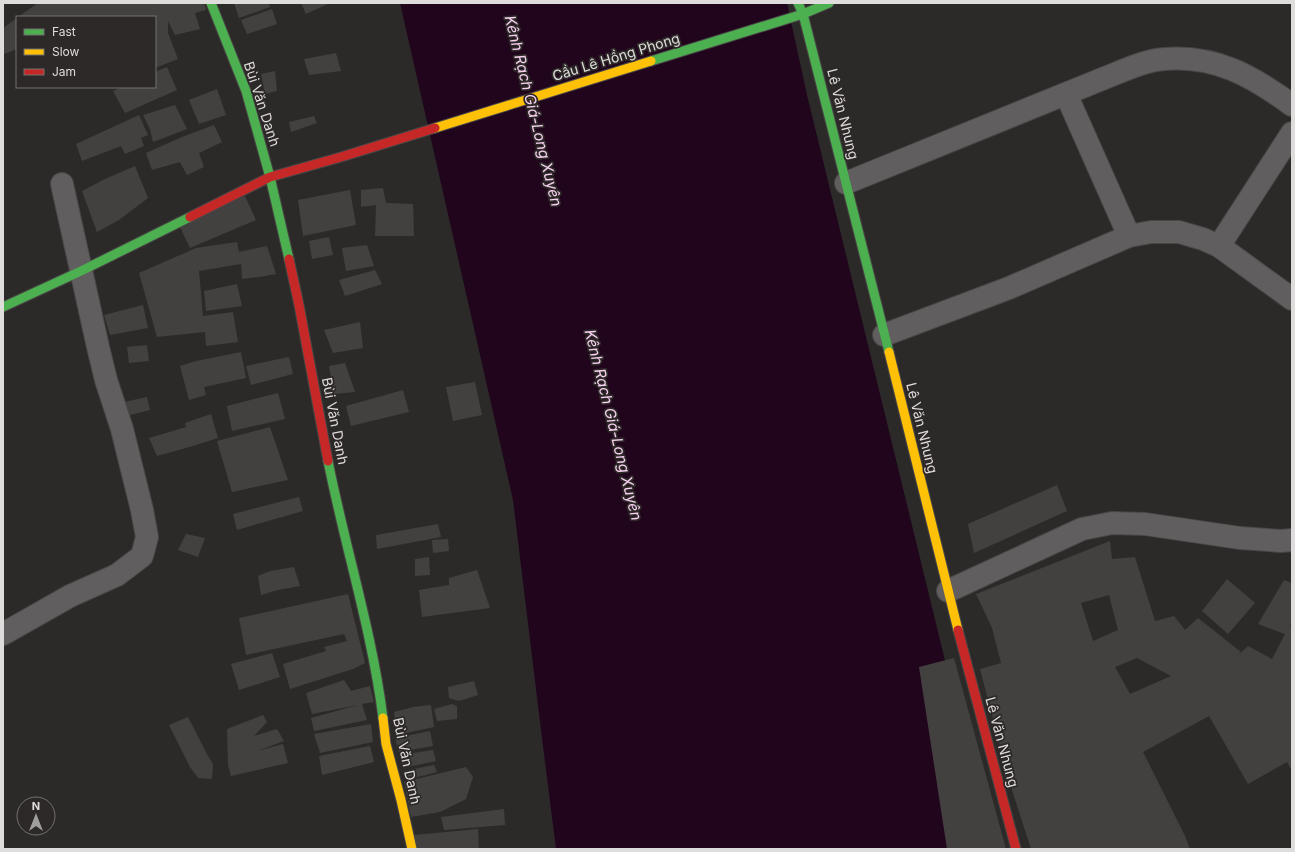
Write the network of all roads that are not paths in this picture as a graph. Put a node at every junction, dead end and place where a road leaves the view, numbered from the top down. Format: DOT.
graph roads {
  1 [pos="211,3"];
  2 [pos="798,3"];
  3 [pos="829,3"];
  4 [pos="803,14"];
  5 [pos="1066,94"];
  6 [pos="1292,105"];
  7 [pos="1292,133"];
  8 [pos="270,177"];
  9 [pos="846,183"];
  10 [pos="62,184"];
  11 [pos="1129,236"];
  12 [pos="1219,246"];
  13 [pos="81,271"];
  14 [pos="1292,299"];
  15 [pos="3,307"];
  16 [pos="884,335"];
  17 [pos="1292,540"];
  18 [pos="948,591"];
  19 [pos="3,634"];
  20 [pos="412,849"];
  21 [pos="1016,849"];
  1 -- 8 [label="street, Bùi Văn Danh"];
  2 -- 4 [label="street, Lê Văn Nhung"];
  3 -- 4 [label="street, Cầu Lê Hồng Phong"];
  4 -- 8 [label="street, Cầu Lê Hồng Phong"];
  4 -- 9 [label="street, Lê Văn Nhung"];
  5 -- 6 [label="street"];
  5 -- 9 [label="street"];
  5 -- 11 [label="street"];
  7 -- 12 [label="street"];
  8 -- 13 [label="street, Cầu Lê Hồng Phong"];
  8 -- 20 [label="street, Bùi Văn Danh"];
  9 -- 16 [label="street, Lê Văn Nhung"];
  10 -- 13 [label="street"];
  11 -- 12 [label="street"];
  11 -- 16 [label="street"];
  12 -- 14 [label="street"];
  13 -- 15 [label="street, Cầu Lê Hồng Phong"];
  13 -- 19 [label="street"];
  16 -- 18 [label="street, Lê Văn Nhung"];
  17 -- 18 [label="street"];
  18 -- 21 [label="street, Lê Văn Nhung"];
}
